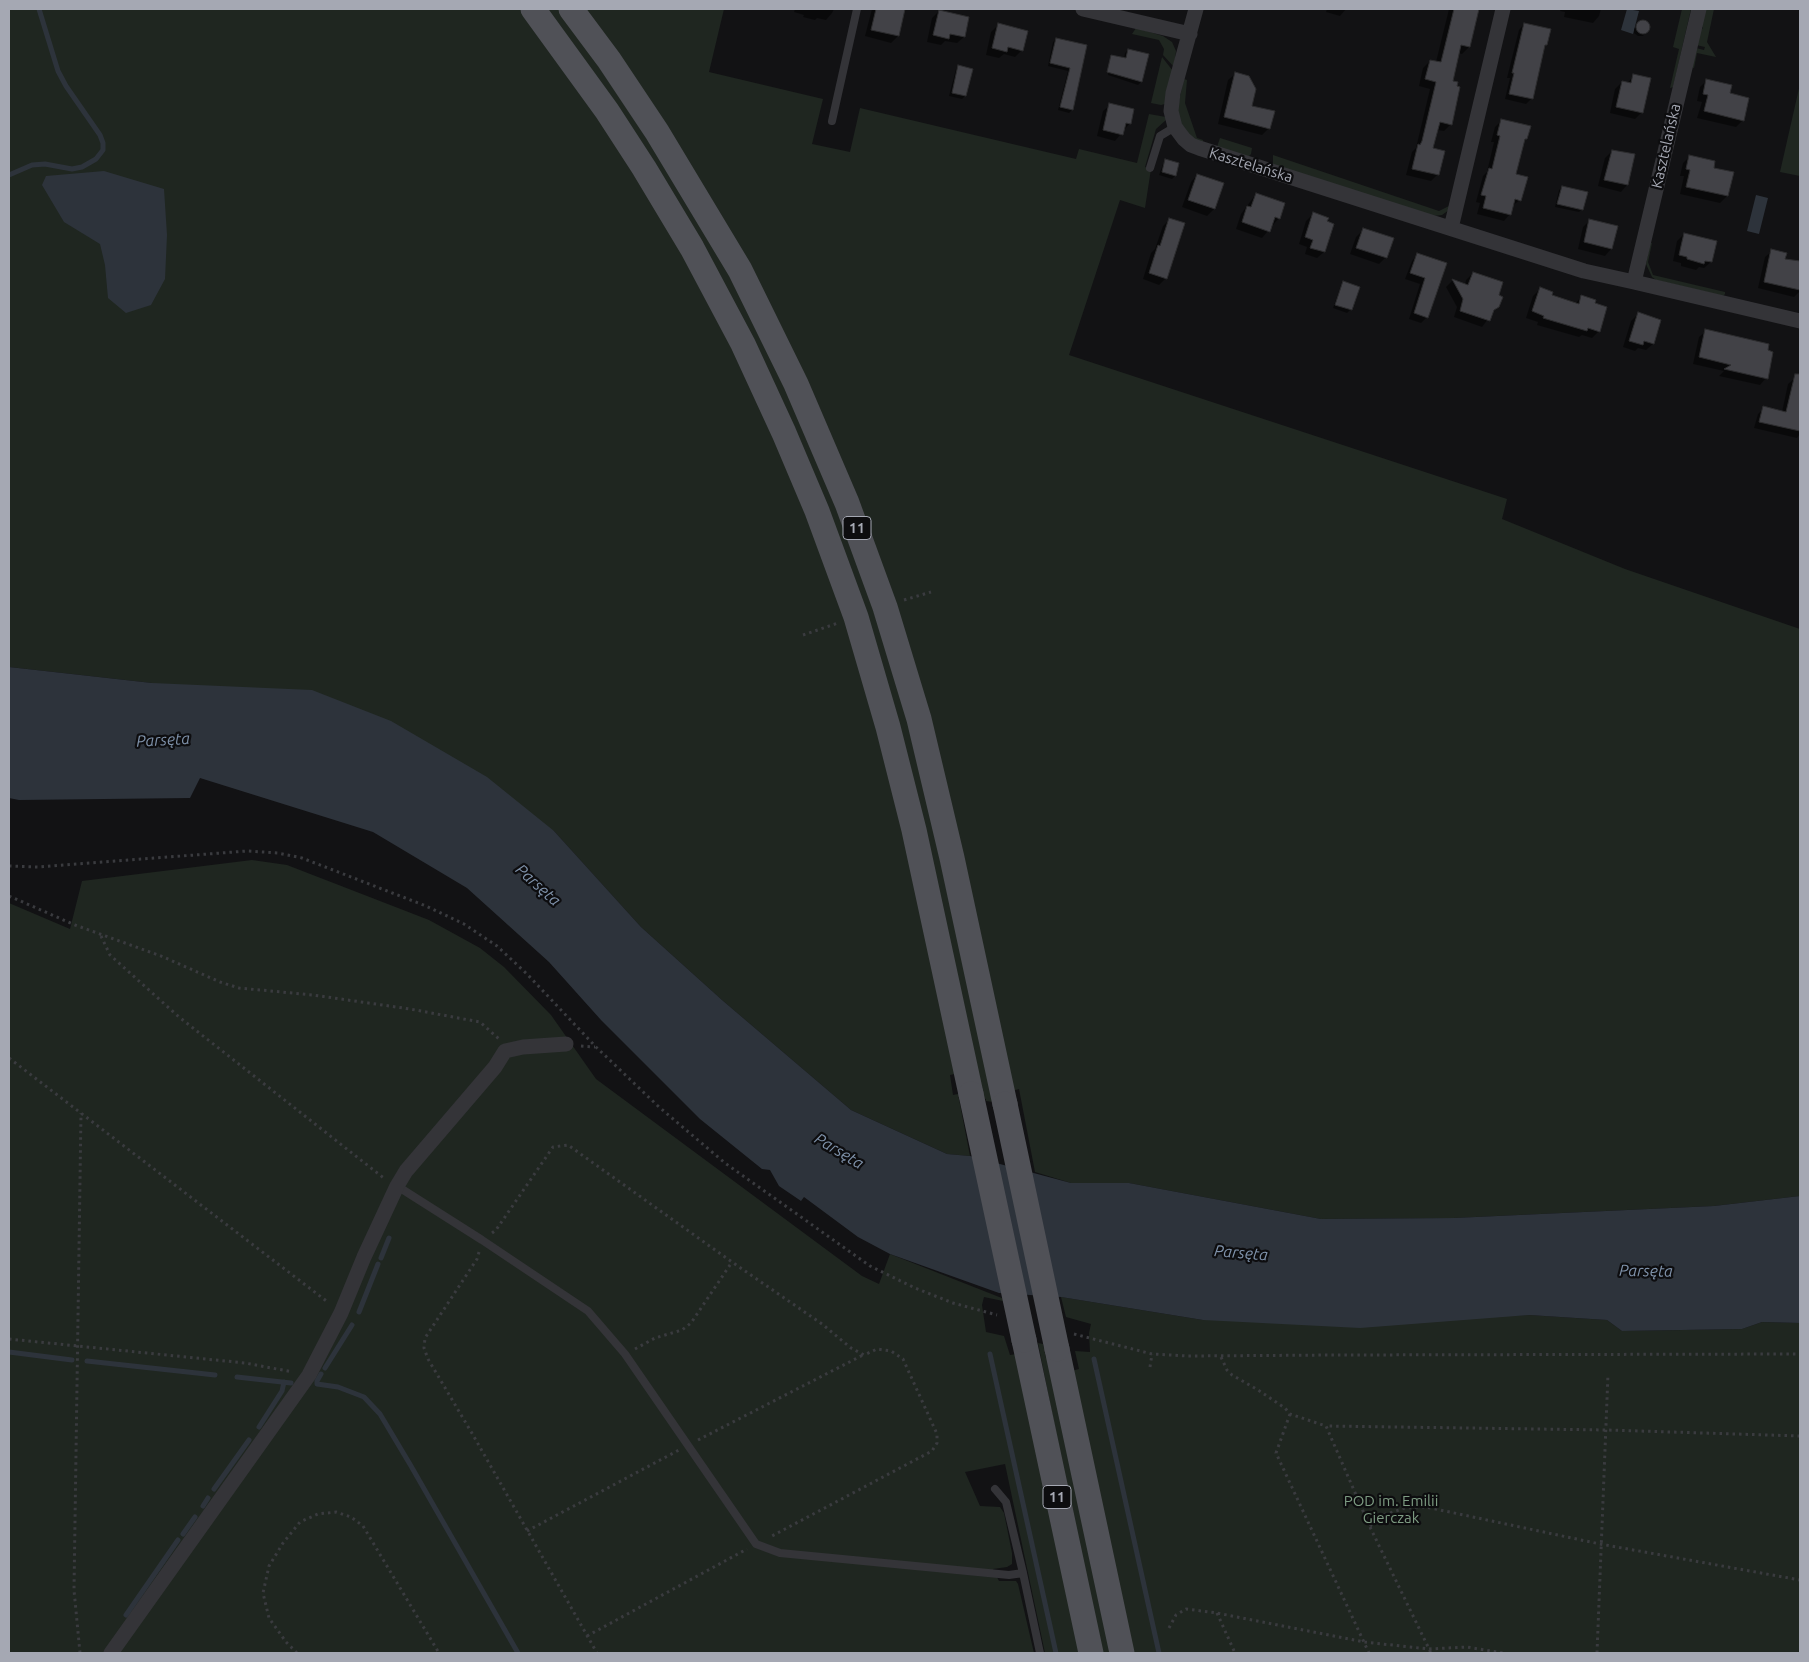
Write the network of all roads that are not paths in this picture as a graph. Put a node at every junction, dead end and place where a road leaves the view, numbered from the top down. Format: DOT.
graph roads {
  1 [pos="533,9"];
  2 [pos="571,9"];
  3 [pos="857,9"];
  4 [pos="1083,9"];
  5 [pos="1196,9"];
  6 [pos="1503,9"];
  7 [pos="1699,9"];
  8 [pos="1190,34"];
  9 [pos="832,121"];
  10 [pos="1175,127"];
  11 [pos="1150,168"];
  12 [pos="1451,228"];
  13 [pos="1634,282"];
  14 [pos="1800,321"];
  15 [pos="566,1044"];
  16 [pos="397,1186"];
  17 [pos="995,1489"];
  18 [pos="1022,1573"];
  19 [pos="111,1653"];
  20 [pos="1040,1653"];
  21 [pos="1090,1653"];
  22 [pos="1122,1653"];
  1 -- 21 [label="main road, 11, bridge"];
  2 -- 22 [label="main road, 11, bridge"];
  3 -- 9 [label="lane"];
  4 -- 8 [label="street"];
  5 -- 8 [label="street"];
  6 -- 12 [label="street"];
  7 -- 13 [label="street, Kasztelańska"];
  8 -- 10 [label="street"];
  10 -- 11 [label="lane"];
  10 -- 12 [label="street, Kasztelańska"];
  12 -- 13 [label="street, Kasztelańska"];
  13 -- 14 [label="street, Kasztelańska"];
  15 -- 16 [label="street"];
  16 -- 18 [label="lane"];
  16 -- 19 [label="street"];
  17 -- 18 [label="lane"];
  18 -- 20 [label="lane"];
}
